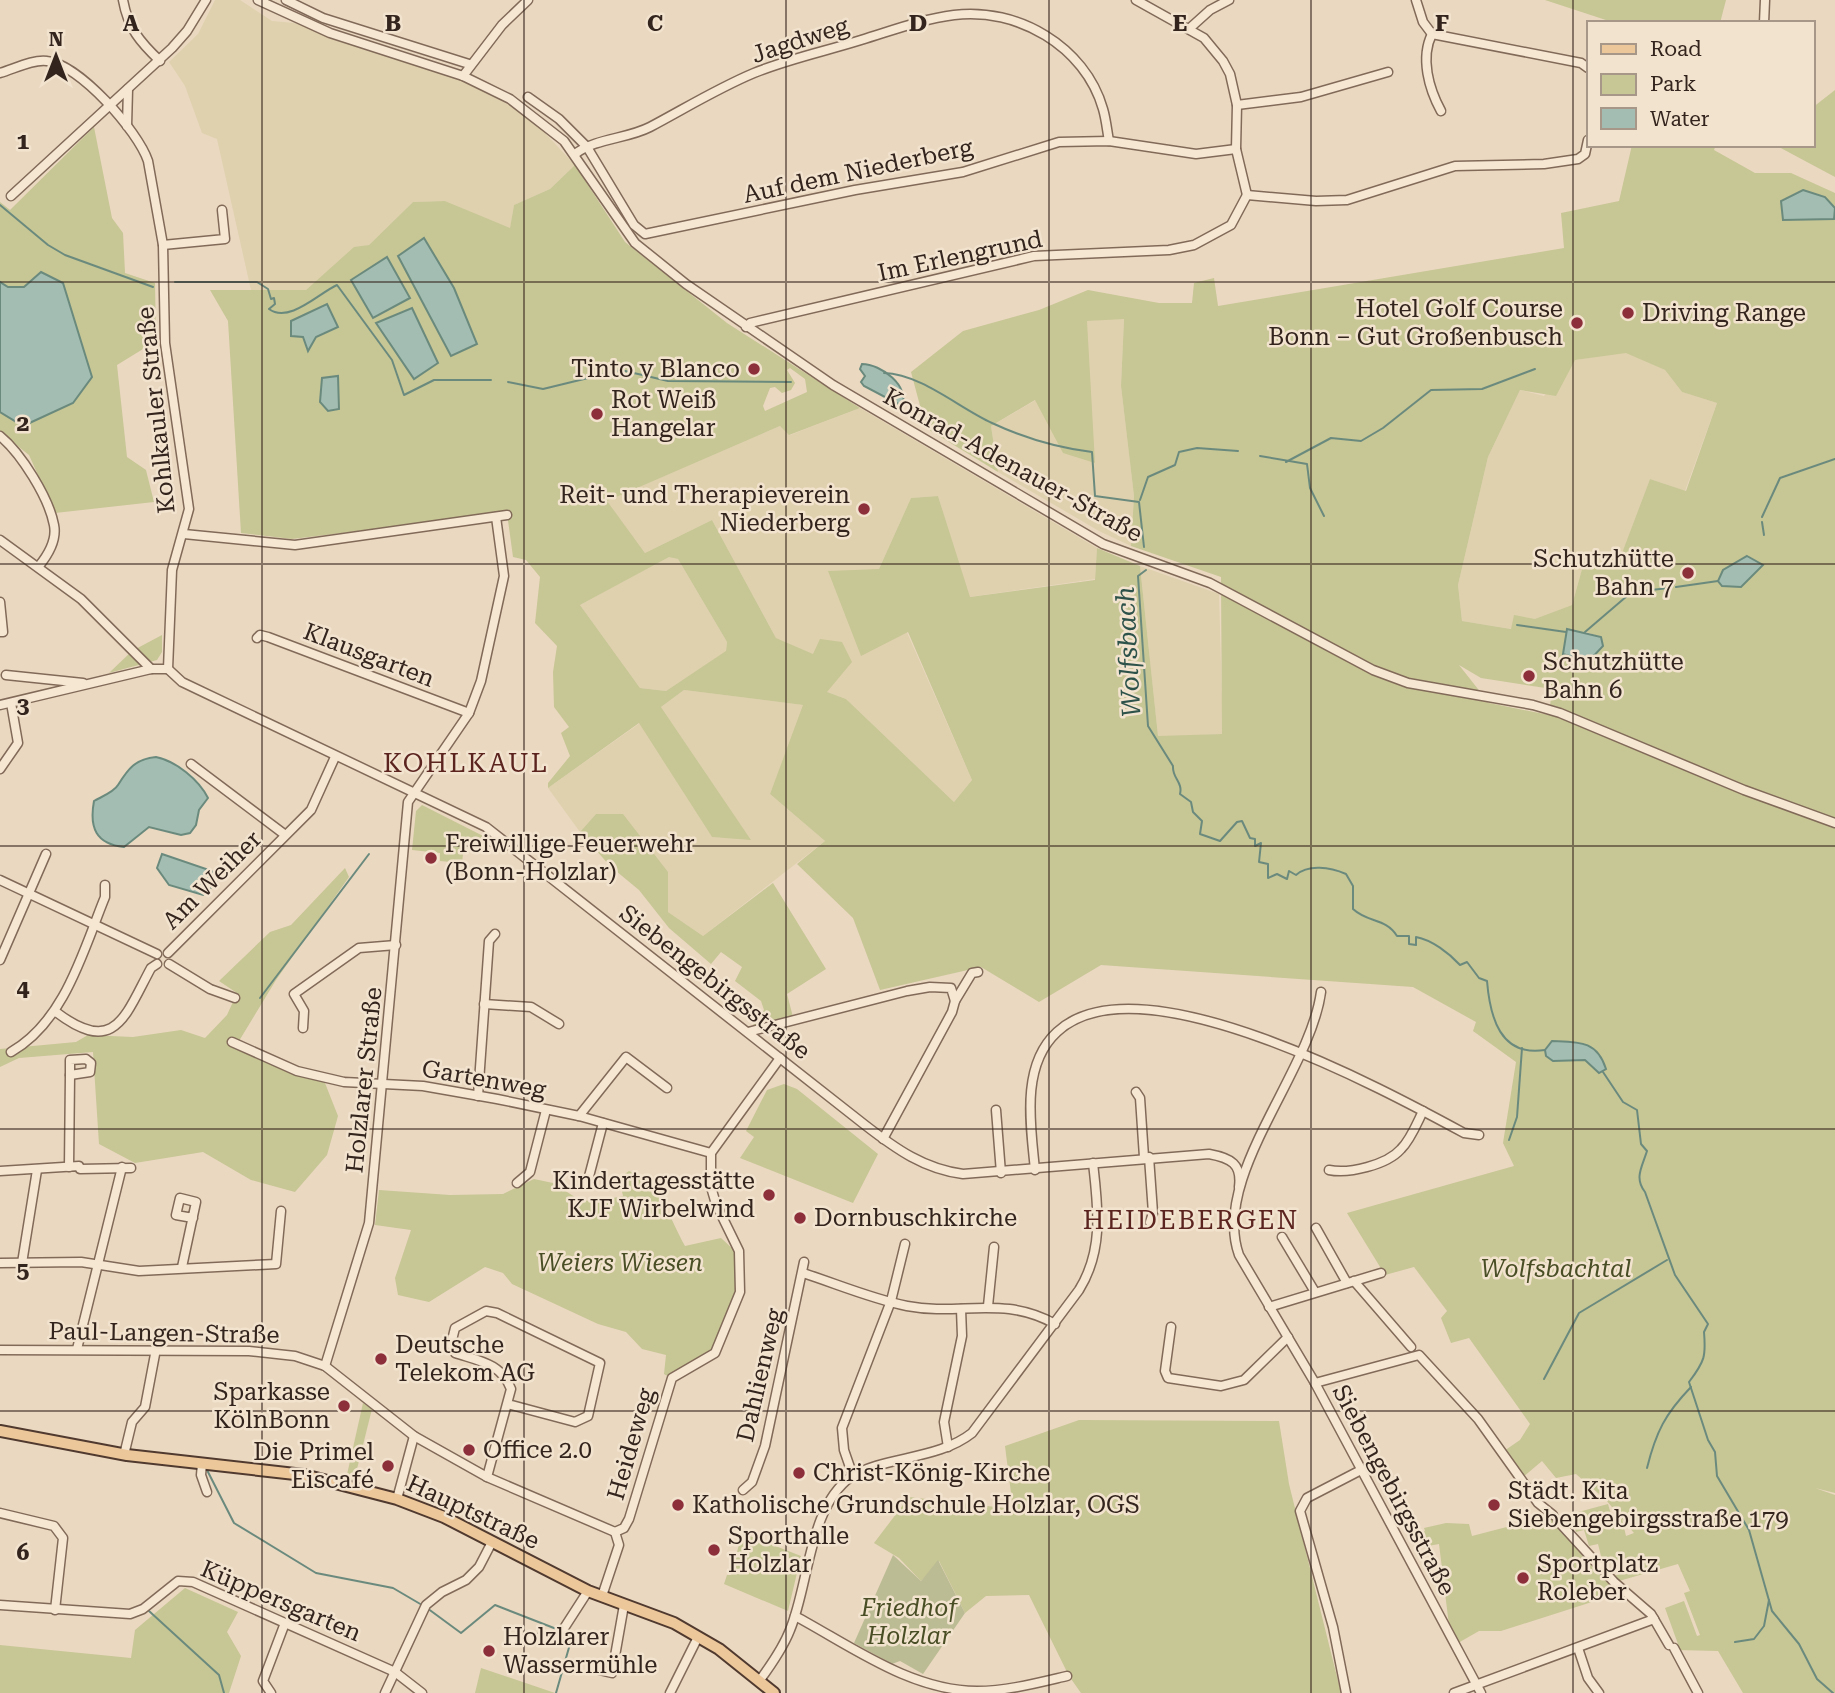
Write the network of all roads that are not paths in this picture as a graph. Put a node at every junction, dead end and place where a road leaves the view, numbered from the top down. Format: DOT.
graph roads {
  1 [pos="123,0"];
  2 [pos="205,0"];
  3 [pos="258,0"];
  4 [pos="286,0"];
  5 [pos="528,0"];
  6 [pos="1136,0"];
  7 [pos="1229,0"];
  8 [pos="1416,0"];
  9 [pos="1765,0"];
  10 [pos="1764,21"];
  11 [pos="1190,28"];
  12 [pos="1432,34"];
  13 [pos="160,61"];
  14 [pos="469,64"];
  15 [pos="1587,67"];
  16 [pos="1388,72"];
  17 [pos="0,73"];
  18 [pos="463,76"];
  19 [pos="128,89"];
  20 [pos="528,97"];
  21 [pos="1237,105"];
  22 [pos="109,107"];
  23 [pos="1441,111"];
  24 [pos="127,126"];
  25 [pos="1109,141"];
  26 [pos="1587,145"];
  27 [pos="587,146"];
  28 [pos="1236,149"];
  29 [pos="575,154"];
  30 [pos="1247,195"];
  31 [pos="11,196"];
  32 [pos="222,210"];
  33 [pos="163,245"];
  34 [pos="746,327"];
  35 [pos="0,436"];
  36 [pos="507,516"];
  37 [pos="496,517"];
  38 [pos="185,532"];
  39 [pos="0,540"];
  40 [pos="39,566"];
  41 [pos="0,602"];
  42 [pos="0,632"];
  43 [pos="257,638"];
  44 [pos="151,669"];
  45 [pos="168,669"];
  46 [pos="6,675"];
  47 [pos="91,684"];
  48 [pos="11,702"];
  49 [pos="0,705"];
  50 [pos="469,713"];
  51 [pos="335,757"];
  52 [pos="191,764"];
  53 [pos="0,769"];
  54 [pos="413,792"];
  55 [pos="1835,822"];
  56 [pos="284,834"];
  57 [pos="46,854"];
  58 [pos="0,880"];
  59 [pos="105,885"];
  60 [pos="30,893"];
  61 [pos="94,923"];
  62 [pos="495,934"];
  63 [pos="396,945"];
  64 [pos="167,953"];
  65 [pos="157,954"];
  66 [pos="0,960"];
  67 [pos="157,964"];
  68 [pos="169,964"];
  69 [pos="978,972"];
  70 [pos="1321,992"];
  71 [pos="235,998"];
  72 [pos="955,1001"];
  73 [pos="484,1004"];
  74 [pos="56,1012"];
  75 [pos="559,1024"];
  76 [pos="303,1028"];
  77 [pos="748,1032"];
  78 [pos="232,1042"];
  79 [pos="11,1052"];
  80 [pos="1301,1052"];
  81 [pos="780,1058"];
  82 [pos="70,1075"];
  83 [pos="382,1082"];
  84 [pos="667,1088"];
  85 [pos="1136,1092"];
  86 [pos="478,1096"];
  87 [pos="546,1110"];
  88 [pos="996,1110"];
  89 [pos="1423,1111"];
  90 [pos="579,1116"];
  91 [pos="603,1123"];
  92 [pos="1479,1135"];
  93 [pos="883,1139"];
  94 [pos="711,1153"];
  95 [pos="1146,1157"];
  96 [pos="1093,1163"];
  97 [pos="69,1167"];
  98 [pos="37,1170"];
  99 [pos="1035,1170"];
  100 [pos="1329,1170"];
  101 [pos="0,1171"];
  102 [pos="1001,1172"];
  103 [pos="517,1183"];
  104 [pos="587,1184"];
  105 [pos="1239,1187"];
  106 [pos="281,1212"];
  107 [pos="193,1218"];
  108 [pos="1150,1222"];
  109 [pos="1316,1228"];
  110 [pos="1282,1237"];
  111 [pos="905,1244"];
  112 [pos="994,1247"];
  113 [pos="804,1262"];
  114 [pos="0,1263"];
  115 [pos="22,1263"];
  116 [pos="97,1265"];
  117 [pos="182,1268"];
  118 [pos="803,1273"];
  119 [pos="1381,1273"];
  120 [pos="1350,1282"];
  121 [pos="1315,1292"];
  122 [pos="891,1301"];
  123 [pos="988,1307"];
  124 [pos="1269,1307"];
  125 [pos="961,1309"];
  126 [pos="1055,1324"];
  127 [pos="1171,1327"];
  128 [pos="1288,1337"];
  129 [pos="1411,1347"];
  130 [pos="77,1349"];
  131 [pos="156,1349"];
  132 [pos="0,1350"];
  133 [pos="325,1366"];
  134 [pos="1315,1383"];
  135 [pos="508,1404"];
  136 [pos="0,1431"];
  137 [pos="414,1436"];
  138 [pos="948,1447"];
  139 [pos="124,1454"];
  140 [pos="202,1464"];
  141 [pos="1361,1470"];
  142 [pos="853,1476"];
  143 [pos="486,1477"];
  144 [pos="743,1490"];
  145 [pos="208,1492"];
  146 [pos="397,1499"];
  147 [pos="0,1513"];
  148 [pos="615,1532"];
  149 [pos="492,1542"];
  150 [pos="588,1591"];
  151 [pos="602,1596"];
  152 [pos="0,1605"];
  153 [pos="624,1605"];
  154 [pos="55,1610"];
  155 [pos="795,1616"];
  156 [pos="1654,1619"];
  157 [pos="285,1623"];
  158 [pos="698,1637"];
  159 [pos="514,1641"];
  160 [pos="1578,1648"];
  161 [pos="599,1670"];
  162 [pos="395,1671"];
  163 [pos="1067,1676"];
  164 [pos="760,1680"];
  165 [pos="1479,1689"];
  166 [pos="271,1693"];
  167 [pos="385,1693"];
  168 [pos="422,1693"];
  169 [pos="670,1693"];
  170 [pos="774,1693"];
  171 [pos="1346,1693"];
  172 [pos="1454,1693"];
  173 [pos="1599,1693"];
  174 [pos="1698,1693"];
  1 -- 13 [label="street"];
  2 -- 13 [label="street"];
  3 -- 18 [label="street, Konrad-Adenauer-Straße"];
  4 -- 14 [label="street"];
  5 -- 14 [label="street"];
  6 -- 11 [label="street"];
  7 -- 11 [label="street"];
  8 -- 12 [label="street"];
  9 -- 10 [label="street"];
  11 -- 21 [label="street"];
  12 -- 15 [label="street"];
  12 -- 23 [label="street"];
  13 -- 19 [label="street"];
  14 -- 18 [label="street"];
  16 -- 21 [label="street"];
  17 -- 22 [label="street, Kohlkauler Straße"];
  18 -- 29 [label="street, Konrad-Adenauer-Straße"];
  19 -- 22 [label="street"];
  19 -- 24 [label="street"];
  20 -- 27 [label="street"];
  21 -- 28 [label="street"];
  22 -- 24 [label="street, Kohlkauler Straße"];
  22 -- 31 [label="street"];
  24 -- 33 [label="street, Kohlkauler Straße"];
  25 -- 27 [label="street, Auf dem Niederberg"];
  25 -- 27 [label="street, Jagdweg"];
  25 -- 28 [label="street, Auf dem Niederberg"];
  26 -- 30 [label="street"];
  27 -- 29 [label="street, Jagdweg"];
  28 -- 30 [label="street"];
  29 -- 34 [label="street, Konrad-Adenauer-Straße"];
  30 -- 34 [label="street, Im Erlengrund"];
  32 -- 33 [label="street"];
  33 -- 38 [label="street, Kohlkauler Straße"];
  34 -- 55 [label="street, Konrad-Adenauer-Straße"];
  35 -- 40 [label="street"];
  36 -- 37 [label="street"];
  37 -- 38 [label="street"];
  37 -- 50 [label="street"];
  38 -- 45 [label="street, Kohlkauler Straße"];
  39 -- 40 [label="street"];
  40 -- 44 [label="street"];
  41 -- 42 [label="street"];
  43 -- 50 [label="street, Klausgarten"];
  44 -- 45 [label="street"];
  44 -- 47 [label="street"];
  45 -- 51 [label="street, Siebengebirgsstraße"];
  46 -- 47 [label="street"];
  47 -- 48 [label="street"];
  48 -- 49 [label="street"];
  48 -- 53 [label="street"];
  50 -- 54 [label="street"];
  51 -- 54 [label="street, Siebengebirgsstraße"];
  51 -- 56 [label="street, Am Weiher"];
  52 -- 56 [label="street, Am Weiher"];
  54 -- 63 [label="street, Holzlarer Straße"];
  54 -- 77 [label="street, Siebengebirgsstraße"];
  56 -- 64 [label="street, Am Weiher"];
  57 -- 60 [label="street"];
  58 -- 60 [label="street"];
  59 -- 61 [label="street"];
  60 -- 61 [label="street"];
  60 -- 66 [label="street"];
  61 -- 65 [label="street"];
  61 -- 74 [label="street"];
  62 -- 73 [label="street"];
  63 -- 76 [label="street"];
  63 -- 83 [label="street, Holzlarer Straße"];
  64 -- 65 [label="street"];
  64 -- 68 [label="street"];
  65 -- 67 [label="street"];
  67 -- 68 [label="street"];
  67 -- 74 [label="street"];
  68 -- 71 [label="street, Am Weiher"];
  69 -- 72 [label="street"];
  70 -- 80 [label="street, Siebengebirgsstraße"];
  72 -- 77 [label="street"];
  72 -- 93 [label="street"];
  73 -- 75 [label="street"];
  73 -- 86 [label="street"];
  74 -- 79 [label="street"];
  77 -- 81 [label="street, Siebengebirgsstraße"];
  78 -- 83 [label="street, Gartenweg"];
  80 -- 89 [label="street"];
  80 -- 99 [label="street"];
  80 -- 105 [label="street, Siebengebirgsstraße"];
  81 -- 93 [label="street, Siebengebirgsstraße"];
  81 -- 94 [label="street"];
  82 -- 97 [label="street"];
  83 -- 86 [label="street, Gartenweg"];
  83 -- 133 [label="street, Holzlarer Straße"];
  84 -- 90 [label="street"];
  85 -- 95 [label="street"];
  86 -- 87 [label="street, Gartenweg"];
  87 -- 90 [label="street, Gartenweg"];
  87 -- 103 [label="street"];
  88 -- 102 [label="street"];
  89 -- 92 [label="street"];
  89 -- 100 [label="street"];
  90 -- 91 [label="street, Gartenweg"];
  91 -- 94 [label="street, Gartenweg"];
  91 -- 104 [label="street"];
  93 -- 102 [label="street, Siebengebirgsstraße"];
  94 -- 148 [label="street, Heideweg"];
  95 -- 96 [label="street, Siebengebirgsstraße"];
  95 -- 105 [label="street, Siebengebirgsstraße"];
  95 -- 108 [label="street"];
  96 -- 99 [label="street, Siebengebirgsstraße"];
  96 -- 126 [label="street"];
  97 -- 98 [label="street"];
  97 -- 116 [label="street"];
  98 -- 101 [label="street"];
  98 -- 115 [label="street"];
  99 -- 102 [label="street, Siebengebirgsstraße"];
  105 -- 124 [label="street, Siebengebirgsstraße"];
  106 -- 117 [label="street"];
  107 -- 117 [label="street"];
  109 -- 120 [label="street"];
  110 -- 121 [label="street"];
  111 -- 122 [label="street"];
  112 -- 123 [label="street"];
  113 -- 118 [label="street, Dahlienweg"];
  114 -- 115 [label="street"];
  115 -- 116 [label="street"];
  116 -- 117 [label="street"];
  116 -- 130 [label="street"];
  118 -- 122 [label="street"];
  118 -- 144 [label="street, Dahlienweg"];
  119 -- 120 [label="street"];
  120 -- 121 [label="street"];
  120 -- 129 [label="street"];
  121 -- 124 [label="street"];
  122 -- 125 [label="street"];
  122 -- 142 [label="street"];
  123 -- 125 [label="street"];
  123 -- 126 [label="street"];
  124 -- 128 [label="street, Siebengebirgsstraße"];
  125 -- 138 [label="street"];
  126 -- 138 [label="street"];
  127 -- 128 [label="street"];
  128 -- 134 [label="street, Siebengebirgsstraße"];
  130 -- 131 [label="street, Paul-Langen-Straße"];
  130 -- 132 [label="street, Paul-Langen-Straße"];
  131 -- 133 [label="street, Paul-Langen-Straße"];
  131 -- 139 [label="street"];
  133 -- 137 [label="street, Paul-Langen-Straße"];
  134 -- 141 [label="street, Siebengebirgsstraße"];
  134 -- 156 [label="street"];
  135 -- 135 [label="street"];
  135 -- 143 [label="street"];
  136 -- 139 [label="main road, Hauptstraße"];
  137 -- 143 [label="street, Paul-Langen-Straße"];
  137 -- 146 [label="street"];
  138 -- 142 [label="street"];
  139 -- 140 [label="main road, Hauptstraße"];
  140 -- 145 [label="street"];
  140 -- 146 [label="main road, Hauptstraße"];
  141 -- 165 [label="street, Siebengebirgsstraße"];
  141 -- 171 [label="street"];
  142 -- 155 [label="street"];
  143 -- 148 [label="street, Paul-Langen-Straße"];
  146 -- 149 [label="main road, Hauptstraße"];
  147 -- 154 [label="street"];
  148 -- 151 [label="street, Heideweg"];
  149 -- 150 [label="main road, Hauptstraße"];
  149 -- 162 [label="street"];
  150 -- 151 [label="main road, Hauptstraße"];
  150 -- 159 [label="street"];
  151 -- 153 [label="main road, Hauptstraße"];
  152 -- 154 [label="street, Küppersgarten"];
  153 -- 158 [label="main road, Hauptstraße"];
  153 -- 161 [label="street"];
  154 -- 157 [label="street, Küppersgarten"];
  155 -- 163 [label="street"];
  155 -- 164 [label="street"];
  156 -- 160 [label="street"];
  156 -- 174 [label="street"];
  157 -- 162 [label="street, Küppersgarten"];
  157 -- 166 [label="street"];
  158 -- 164 [label="main road, Hauptstraße"];
  158 -- 169 [label="street"];
  160 -- 165 [label="street"];
  160 -- 173 [label="street"];
  162 -- 167 [label="street"];
  162 -- 168 [label="street, Küppersgarten"];
  164 -- 170 [label="main road, Hauptstraße"];
  165 -- 172 [label="street"];
}
